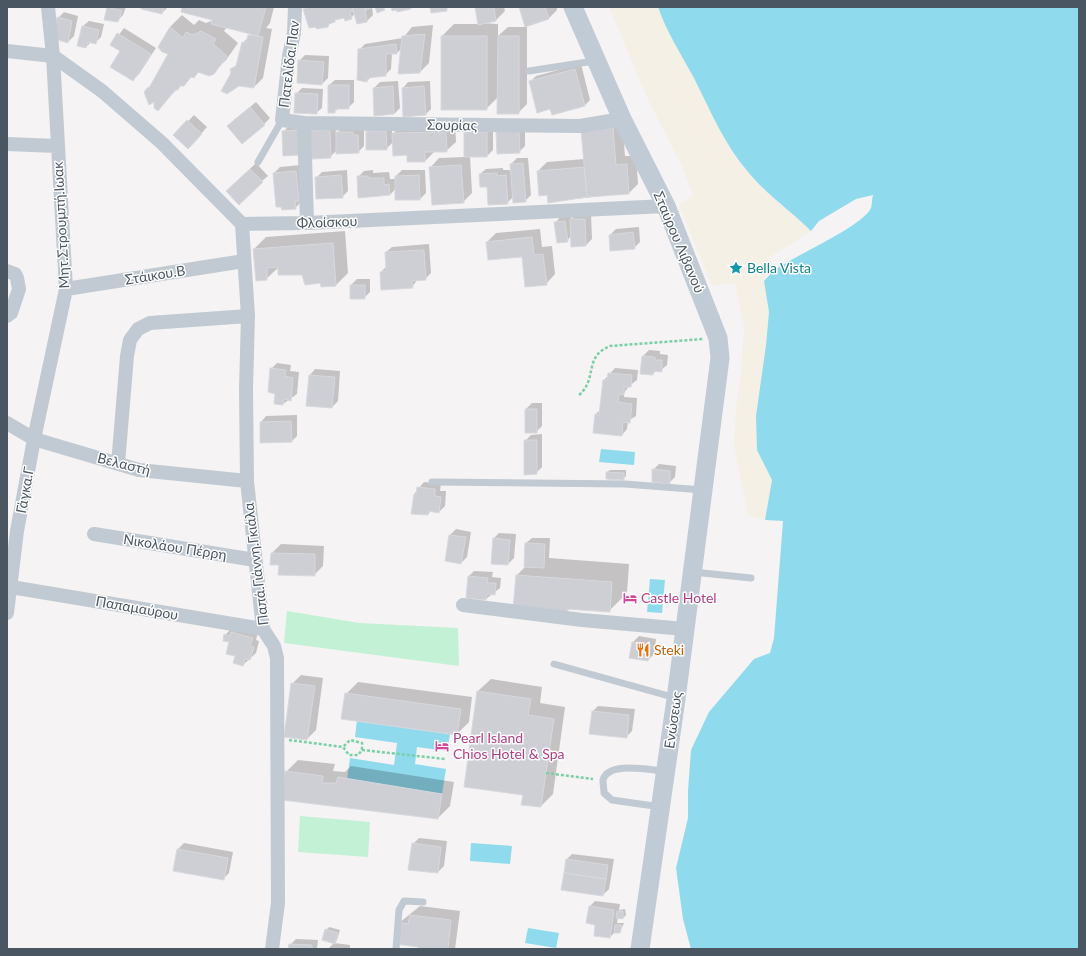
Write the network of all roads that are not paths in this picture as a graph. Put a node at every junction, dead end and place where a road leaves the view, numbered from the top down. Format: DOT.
graph roads {
  1 [pos="48,7"];
  2 [pos="295,7"];
  3 [pos="573,7"];
  4 [pos="7,50"];
  5 [pos="53,56"];
  6 [pos="596,60"];
  7 [pos="530,71"];
  8 [pos="622,119"];
  9 [pos="282,120"];
  10 [pos="304,124"];
  11 [pos="7,144"];
  12 [pos="57,146"];
  13 [pos="258,162"];
  14 [pos="666,206"];
  15 [pos="307,223"];
  16 [pos="242,224"];
  17 [pos="244,261"];
  18 [pos="7,271"];
  19 [pos="66,289"];
  20 [pos="7,316"];
  21 [pos="248,316"];
  22 [pos="7,423"];
  23 [pos="34,438"];
  24 [pos="118,464"];
  25 [pos="247,481"];
  26 [pos="432,482"];
  27 [pos="703,490"];
  28 [pos="12,529"];
  29 [pos="94,534"];
  30 [pos="255,560"];
  31 [pos="693,572"];
  32 [pos="751,578"];
  33 [pos="11,587"];
  34 [pos="463,605"];
  35 [pos="7,613"];
  36 [pos="263,629"];
  37 [pos="685,629"];
  38 [pos="554,664"];
  39 [pos="676,698"];
  40 [pos="666,772"];
  41 [pos="661,807"];
  42 [pos="423,902"];
  43 [pos="272,949"];
  44 [pos="396,949"];
  45 [pos="640,949"];
  1 -- 5 [label="street, Μητ.Στρουμπή.Ιωακ"];
  2 -- 9 [label="street, Πατελίδα.Παν"];
  3 -- 6 [label="main road, Σταύρου Λιβανού"];
  4 -- 5 [label="street"];
  5 -- 12 [label="street, Μητ.Στρουμπή.Ιωακ"];
  5 -- 16 [label="street"];
  6 -- 7 [label="lane"];
  6 -- 8 [label="main road, Σταύρου Λιβανού"];
  8 -- 10 [label="street, Σουρίας"];
  8 -- 14 [label="main road, Σταύρου Λιβανού"];
  9 -- 10 [label="street, Σουρίας"];
  9 -- 13 [label="lane"];
  10 -- 15 [label="street"];
  11 -- 12 [label="street"];
  12 -- 19 [label="street, Μητ.Στρουμπή.Ιωακ"];
  14 -- 15 [label="street, Φλοίσκου"];
  14 -- 27 [label="main road, Σταύρου Λιβανού"];
  15 -- 16 [label="street, Φλοίσκου"];
  16 -- 17 [label="street, Παπά.Γιάννη.Γκιάλα"];
  17 -- 19 [label="street, Στάικου.Β"];
  17 -- 21 [label="street, Παπά.Γιάννη.Γκιάλα"];
  18 -- 20 [label="street"];
  19 -- 23 [label="street, Μητ.Στρουμπή.Ιωακ"];
  21 -- 24 [label="street"];
  21 -- 25 [label="street, Παπά.Γιάννη.Γκιάλα"];
  22 -- 23 [label="street, Βελαστή"];
  23 -- 24 [label="street, Βελαστή"];
  23 -- 28 [label="street, Γάγκα.Γ"];
  24 -- 25 [label="street, Βελαστή"];
  25 -- 30 [label="street, Παπά.Γιάννη.Γκιάλα"];
  26 -- 27 [label="lane"];
  27 -- 31 [label="main road, Ενώσεως"];
  28 -- 33 [label="street, Γάγκα.Γ"];
  29 -- 30 [label="street, Νικολάου Πέρρη"];
  30 -- 36 [label="street, Παπά.Γιάννη.Γκιάλα"];
  31 -- 32 [label="lane"];
  31 -- 37 [label="main road, Ενώσεως"];
  33 -- 35 [label="street, Γάγκα.Γ"];
  33 -- 36 [label="street, Παπαμαύρου"];
  34 -- 37 [label="street"];
  36 -- 43 [label="street, Παπά.Γιάννη.Γκιάλα"];
  37 -- 39 [label="main road, Ενώσεως"];
  38 -- 39 [label="lane"];
  39 -- 40 [label="main road, Ενώσεως"];
  40 -- 41 [label="main road, Ενώσεως"];
  40 -- 41 [label="lane"];
  41 -- 45 [label="main road, Ενώσεως"];
  42 -- 44 [label="lane"];
}
